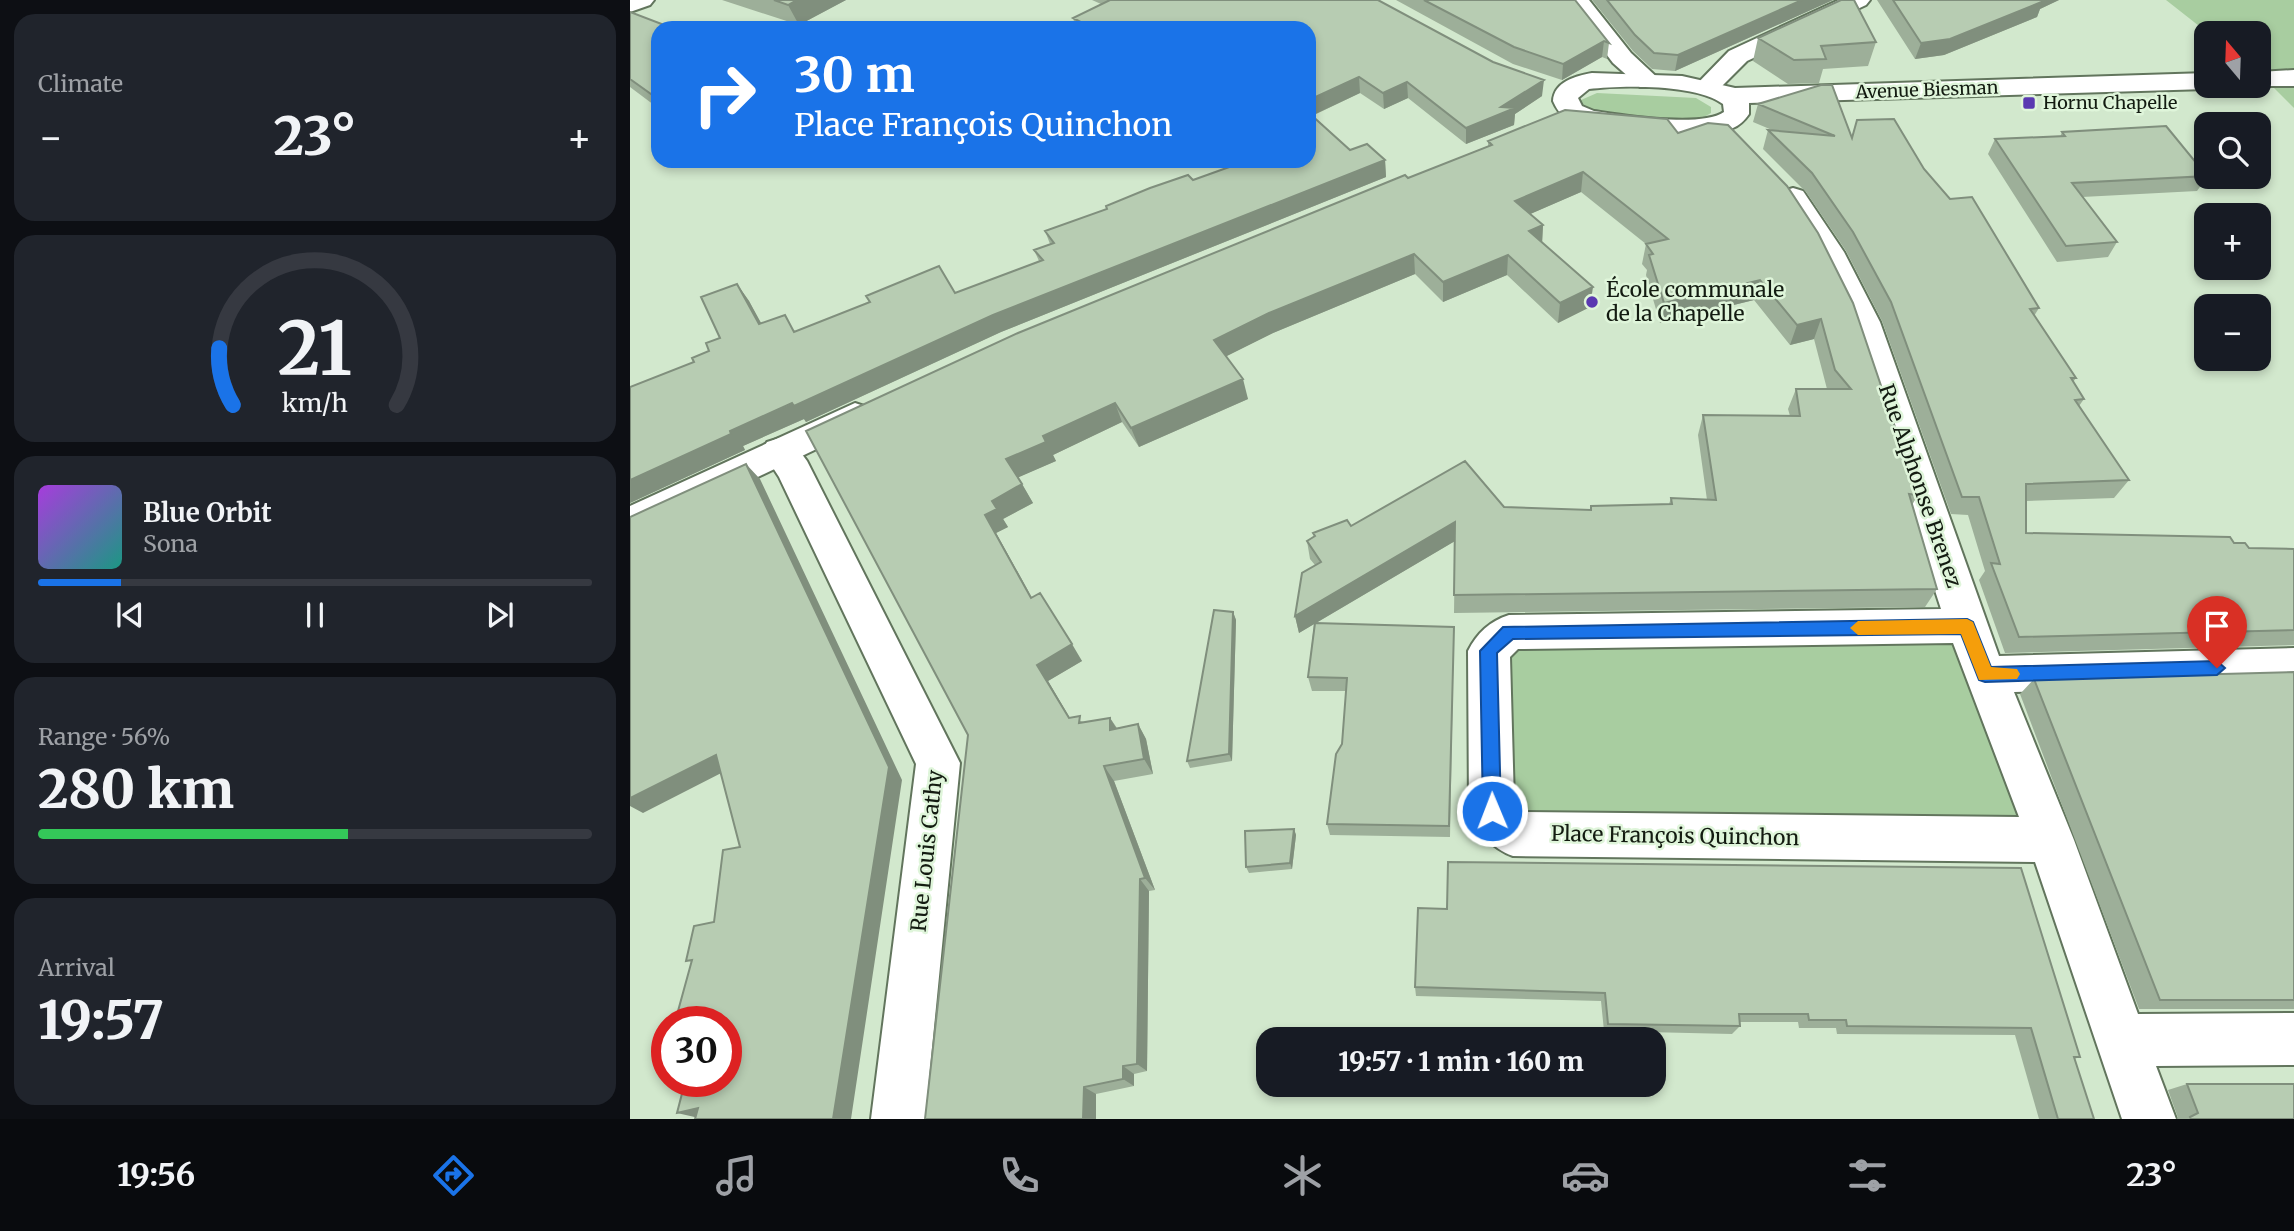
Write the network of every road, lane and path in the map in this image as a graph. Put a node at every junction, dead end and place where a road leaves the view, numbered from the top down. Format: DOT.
graph roads {
  1 [pos="642,0"];
  2 [pos="1577,0"];
  3 [pos="1858,0"];
  4 [pos="630,5"];
  5 [pos="1622,58"];
  6 [pos="2294,78"];
  7 [pos="2272,79"];
  8 [pos="1603,80"];
  9 [pos="1649,82"];
  10 [pos="2194,83"];
  11 [pos="1562,98"];
  12 [pos="1720,102"];
  13 [pos="1547,125"];
  14 [pos="879,405"];
  15 [pos="780,451"];
  16 [pos="630,523"];
  17 [pos="1967,626"];
  18 [pos="2294,666"];
  19 [pos="1985,675"];
  20 [pos="2051,840"];
  21 [pos="2294,1039"];
  22 [pos="2122,1040"];
  23 [pos="898,1119"];
  24 [pos="2149,1119"];
  1 -- 4 [label="street"];
  2 -- 5 [label="street"];
  3 -- 12 [label="street"];
  5 -- 8 [label="street"];
  5 -- 9 [label="street"];
  6 -- 7 [label="street"];
  8 -- 9 [label="street"];
  8 -- 11 [label="street"];
  9 -- 12 [label="street"];
  10 -- 12 [label="street, Avenue Biesman"];
  11 -- 12 [label="street"];
  11 -- 13 [label="street"];
  12 -- 17 [label="street, Rue Alphonse Brenez"];
  14 -- 15 [label="street"];
  15 -- 16 [label="street"];
  15 -- 23 [label="street, Rue Louis Cathy"];
  17 -- 19 [label="street, Rue Alphonse Brenez"];
  17 -- 20 [label="street, Place François Quinchon"];
  18 -- 19 [label="street"];
  19 -- 20 [label="street, Rue Alphonse Brenez"];
  20 -- 22 [label="street, Rue Alphonse Brenez"];
  21 -- 22 [label="street"];
  22 -- 24 [label="street, Rue Alphonse Brenez"];
}
